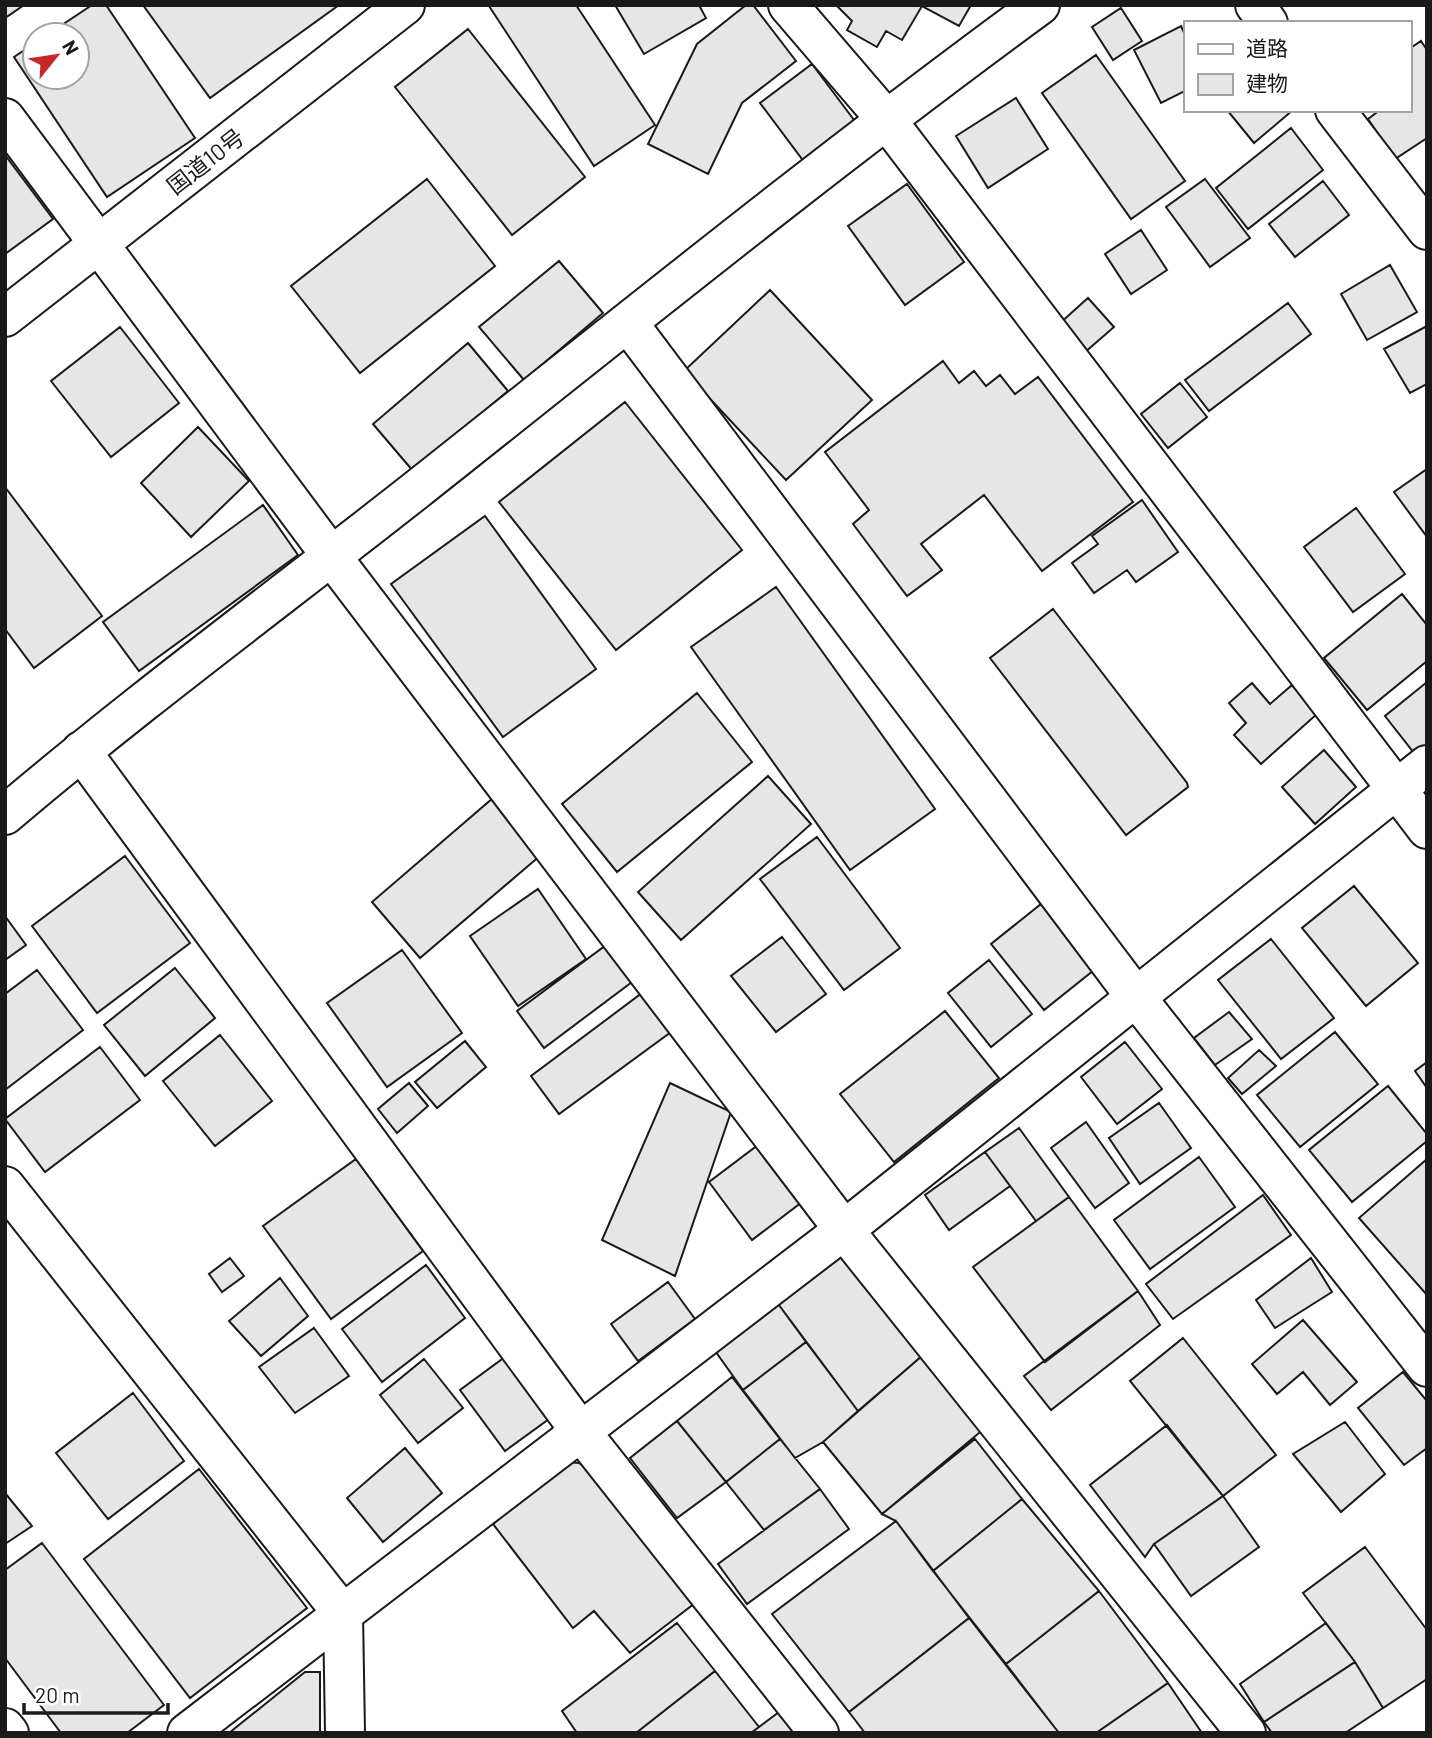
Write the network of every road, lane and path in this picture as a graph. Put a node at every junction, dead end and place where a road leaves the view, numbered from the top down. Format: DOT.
graph roads {
  1 [pos="405,5"];
  2 [pos="788,5"];
  3 [pos="1040,5"];
  4 [pos="1255,5"];
  5 [pos="1267,21"];
  6 [pos="1337,112"];
  7 [pos="5,118"];
  8 [pos="885,118"];
  9 [pos="1427,230"];
  10 [pos="100,243"];
  11 [pos="5,317"];
  12 [pos="628,323"];
  13 [pos="332,556"];
  14 [pos="81,751"];
  15 [pos="1427,765"];
  16 [pos="1395,787"];
  17 [pos="5,815"];
  18 [pos="1427,829"];
  19 [pos="1135,996"];
  20 [pos="5,1186"];
  21 [pos="844,1230"];
  22 [pos="1427,1367"];
  23 [pos="581,1432"];
  24 [pos="343,1614"];
  25 [pos="5,1728"];
  26 [pos="9,1733"];
  27 [pos="187,1733"];
  28 [pos="345,1733"];
  29 [pos="819,1733"];
  30 [pos="1246,1733"];
  1 -- 10 [label="main road, 国道10号"];
  2 -- 8 [label="main road"];
  3 -- 8 [label="main road"];
  4 -- 5 [label="main road"];
  6 -- 9 [label="main road"];
  7 -- 10 [label="main road"];
  8 -- 12 [label="main road"];
  8 -- 16 [label="main road"];
  10 -- 11 [label="main road, 国道10号"];
  10 -- 13 [label="main road"];
  12 -- 13 [label="main road"];
  12 -- 19 [label="main road"];
  13 -- 14 [label="main road"];
  13 -- 21 [label="main road"];
  14 -- 17 [label="main road"];
  14 -- 23 [label="main road"];
  15 -- 16 [label="main road"];
  16 -- 18 [label="main road"];
  16 -- 19 [label="main road"];
  19 -- 21 [label="main road"];
  19 -- 22 [label="main road"];
  20 -- 24 [label="main road"];
  21 -- 23 [label="main road"];
  21 -- 30 [label="main road"];
  23 -- 24 [label="main road"];
  23 -- 29 [label="main road"];
  24 -- 27 [label="main road"];
  24 -- 28 [label="main road"];
  25 -- 26 [label="main road"];
}
